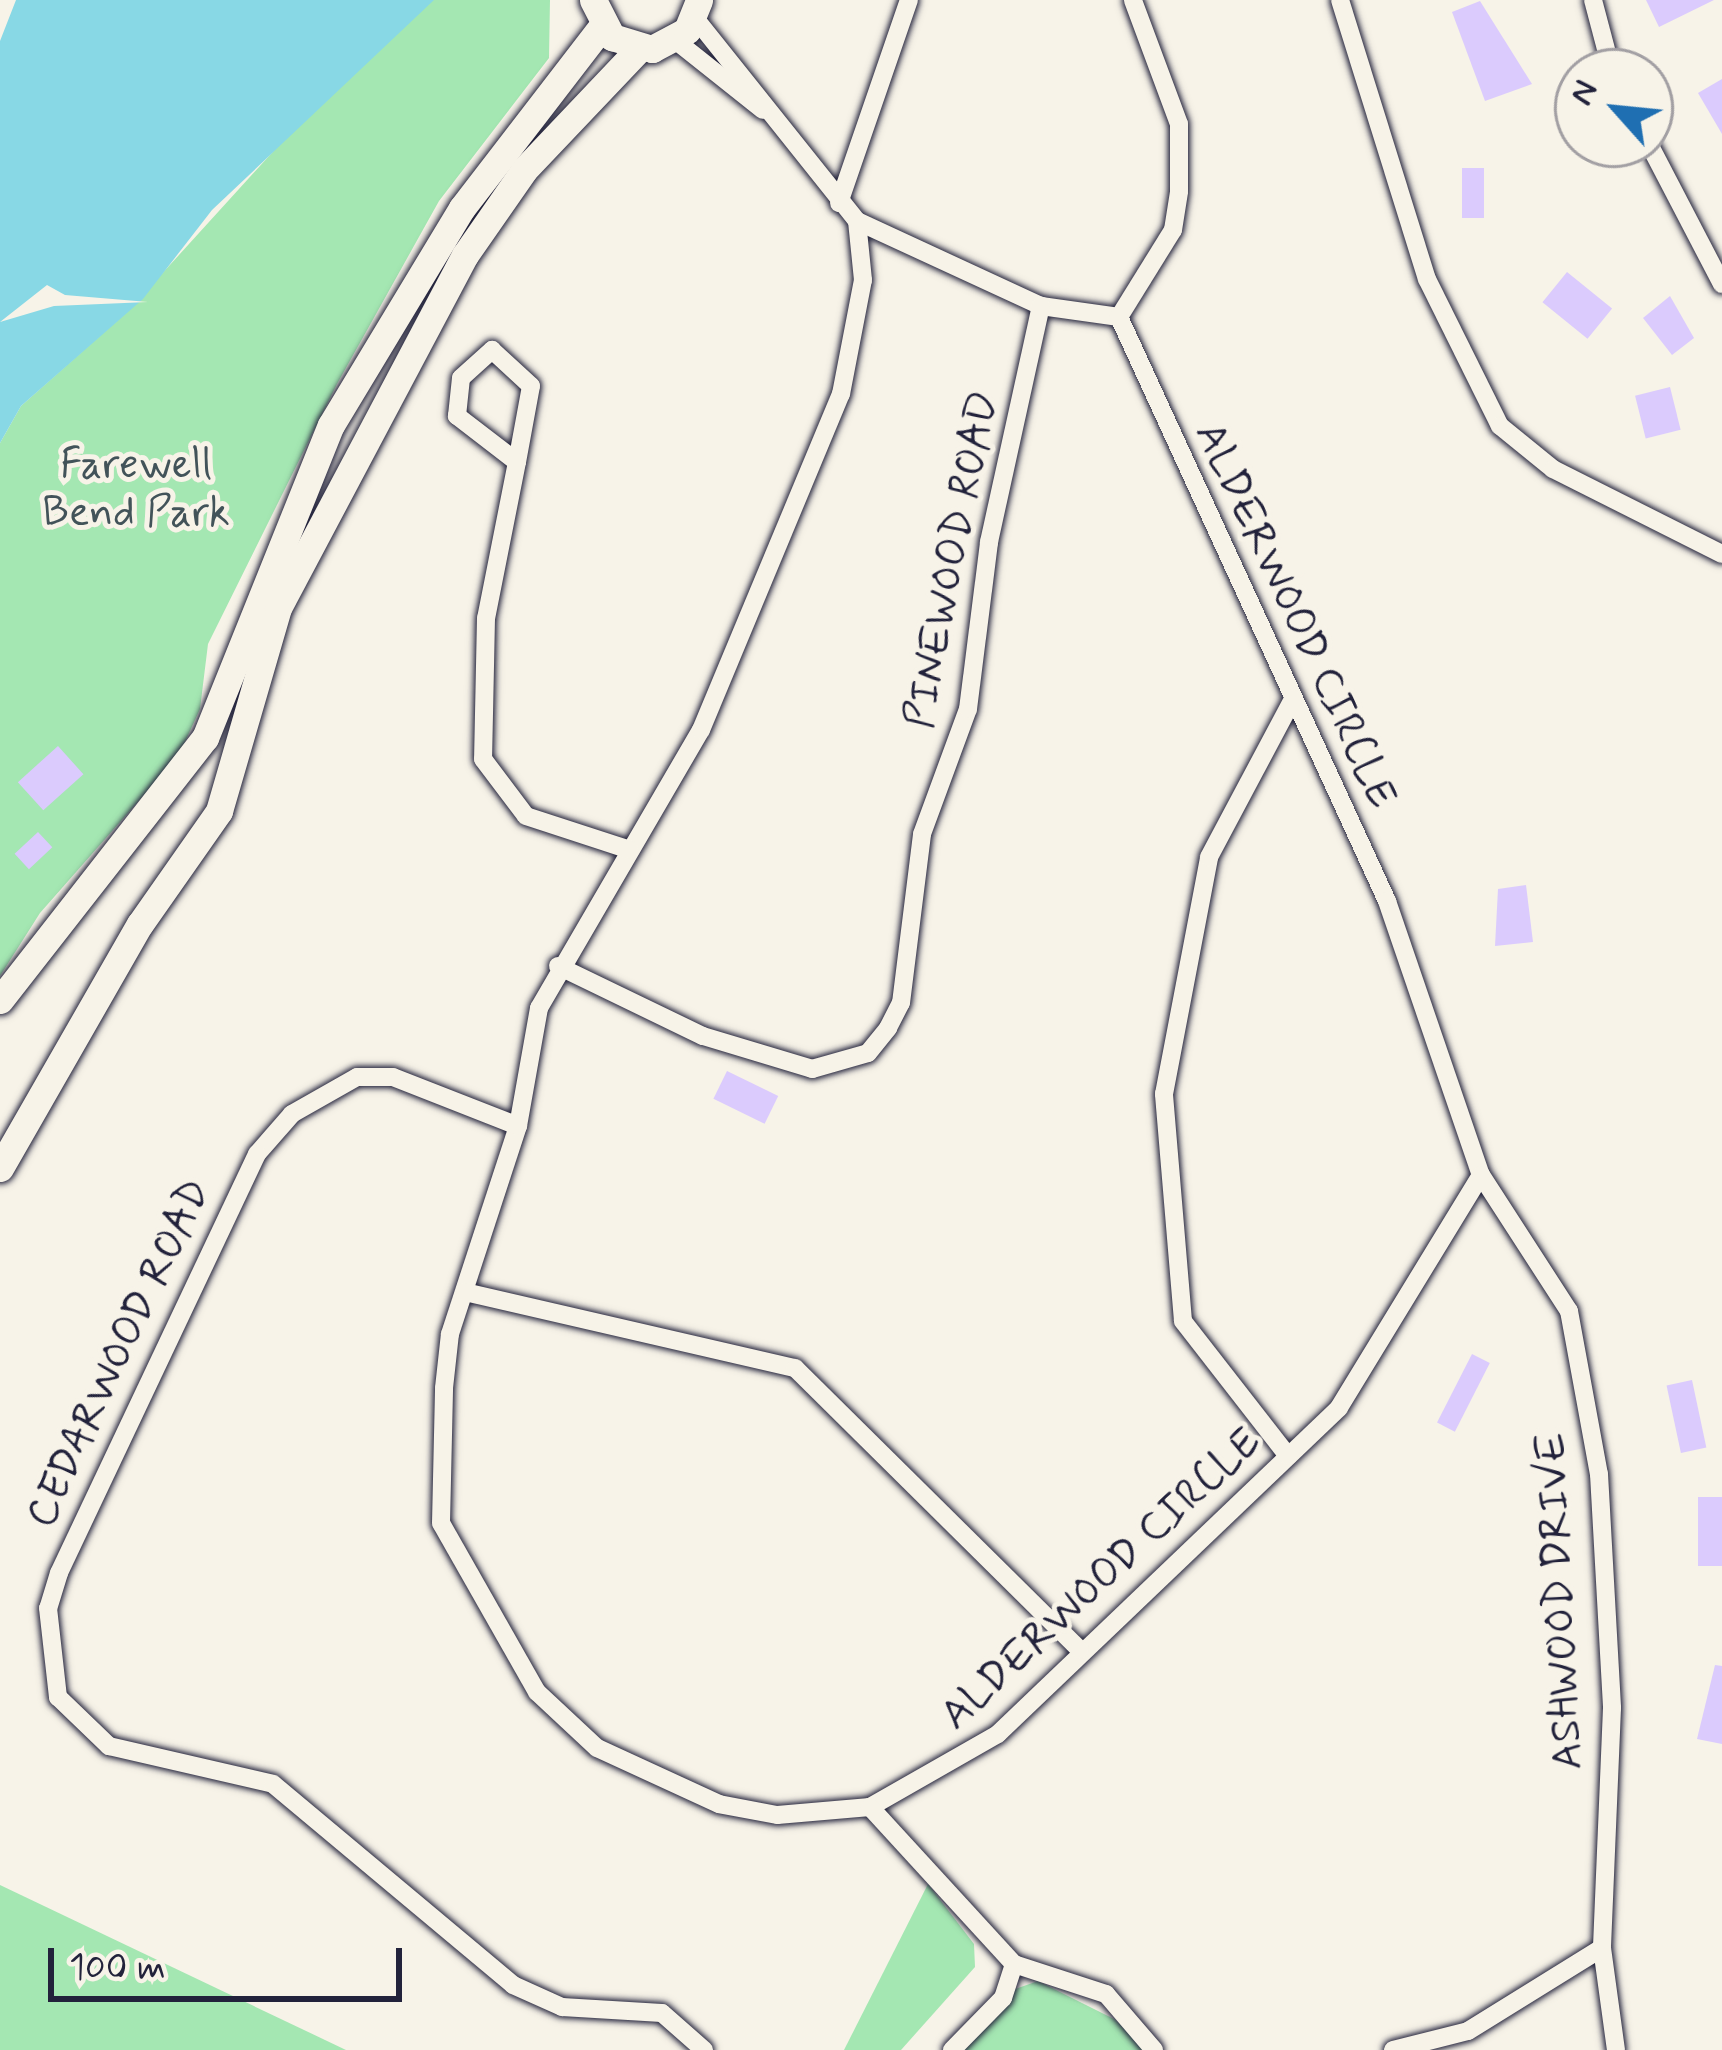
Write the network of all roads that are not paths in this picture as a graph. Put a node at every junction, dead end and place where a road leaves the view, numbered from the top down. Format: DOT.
graph roads {
  1 [pos="909,0"];
  2 [pos="1133,0"];
  3 [pos="1340,0"];
  4 [pos="1593,0"];
  5 [pos="697,9"];
  6 [pos="598,13"];
  7 [pos="675,40"];
  8 [pos="1606,48"];
  9 [pos="639,49"];
  10 [pos="764,110"];
  11 [pos="1662,168"];
  12 [pos="839,203"];
  13 [pos="857,220"];
  14 [pos="1722,284"];
  15 [pos="1040,306"];
  16 [pos="1119,316"];
  17 [pos="517,462"];
  18 [pos="1722,554"];
  19 [pos="1294,699"];
  20 [pos="630,850"];
  21 [pos="558,966"];
  22 [pos="0,1000"];
  23 [pos="518,1126"];
  24 [pos="0,1168"];
  25 [pos="1481,1174"];
  26 [pos="466,1292"];
  27 [pos="1288,1456"];
  28 [pos="1079,1648"];
  29 [pos="870,1807"];
  30 [pos="1602,1948"];
  31 [pos="1014,1964"];
  32 [pos="704,2050"];
  33 [pos="952,2050"];
  34 [pos="1154,2050"];
  35 [pos="1393,2050"];
  36 [pos="1616,2050"];
  1 -- 12 [label="street"];
  2 -- 16 [label="street"];
  3 -- 18 [label="street"];
  4 -- 8 [label="street"];
  5 -- 7 [label="main road"];
  5 -- 10 [label="street"];
  6 -- 9 [label="main road"];
  6 -- 22 [label="main road"];
  7 -- 9 [label="main road"];
  7 -- 10 [label="street"];
  9 -- 24 [label="main road"];
  10 -- 12 [label="street"];
  11 -- 14 [label="street"];
  12 -- 13 [label="street"];
  13 -- 15 [label="street"];
  13 -- 20 [label="street, ALDERWOOD CIRCLE"];
  15 -- 16 [label="street"];
  15 -- 21 [label="street, PINEWOOD ROAD"];
  16 -- 19 [label="street, ALDERWOOD CIRCLE"];
  17 -- 17 [label="street"];
  17 -- 20 [label="street"];
  19 -- 25 [label="street, ALDERWOOD CIRCLE"];
  19 -- 27 [label="street"];
  20 -- 21 [label="street, ALDERWOOD CIRCLE"];
  21 -- 23 [label="street, ALDERWOOD CIRCLE"];
  23 -- 26 [label="street, ALDERWOOD CIRCLE"];
  23 -- 32 [label="street, CEDARWOOD ROAD"];
  25 -- 27 [label="street, ALDERWOOD CIRCLE"];
  25 -- 30 [label="street, ASHWOOD DRIVE"];
  26 -- 28 [label="street"];
  26 -- 29 [label="street, ALDERWOOD CIRCLE"];
  27 -- 28 [label="street, ALDERWOOD CIRCLE"];
  28 -- 29 [label="street, ALDERWOOD CIRCLE"];
  29 -- 31 [label="street"];
  30 -- 35 [label="street"];
  30 -- 36 [label="street, ASHWOOD DRIVE"];
  31 -- 33 [label="street"];
  31 -- 34 [label="street"];
}
